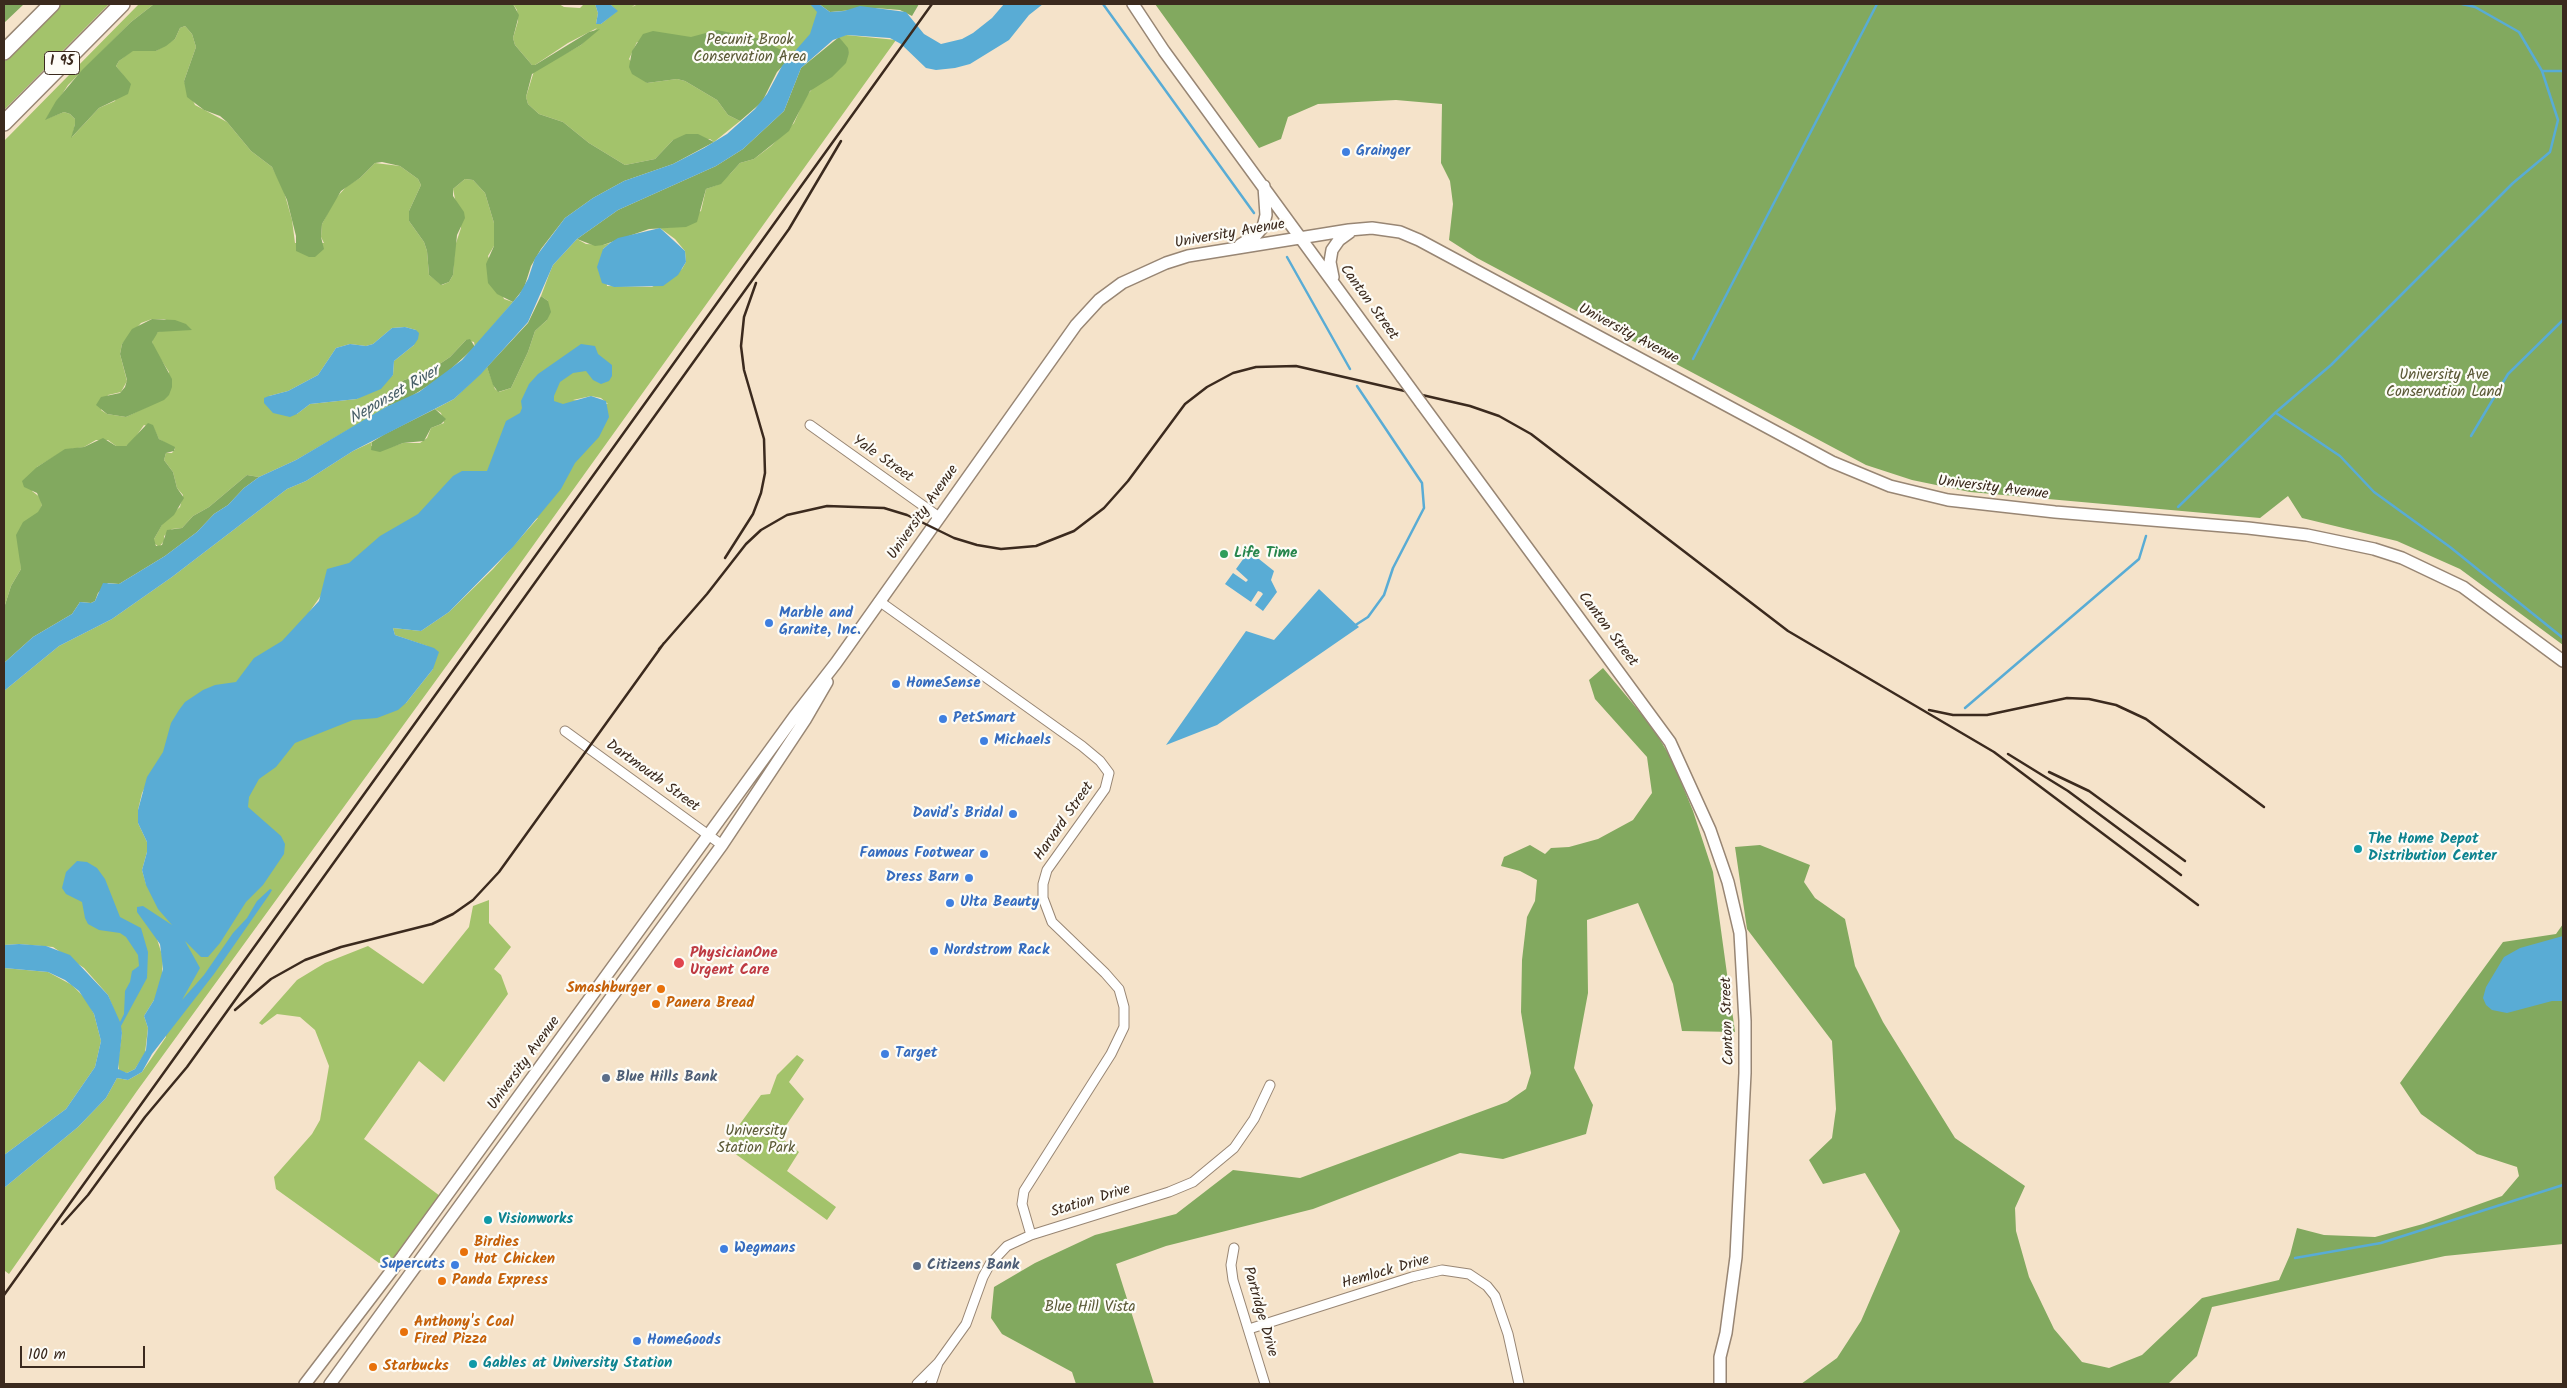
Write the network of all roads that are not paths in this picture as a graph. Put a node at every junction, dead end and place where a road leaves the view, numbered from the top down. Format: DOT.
graph roads {
  1 [pos="52,4"];
  2 [pos="122,4"];
  3 [pos="1133,4"];
  4 [pos="4,52"];
  5 [pos="4,123"];
  6 [pos="1264,186"];
  7 [pos="1358,229"];
  8 [pos="1302,238"];
  9 [pos="1233,249"];
  10 [pos="1334,281"];
  11 [pos="810,425"];
  12 [pos="939,517"];
  13 [pos="879,601"];
  14 [pos="2563,661"];
  15 [pos="836,662"];
  16 [pos="565,731"];
  17 [pos="708,835"];
  18 [pos="722,845"];
  19 [pos="1270,1085"];
  20 [pos="1031,1235"];
  21 [pos="1234,1248"];
  22 [pos="1249,1329"];
  23 [pos="938,1362"];
  24 [pos="306,1384"];
  25 [pos="330,1384"];
  26 [pos="917,1384"];
  27 [pos="931,1384"];
  28 [pos="1265,1384"];
  29 [pos="1520,1384"];
  30 [pos="1720,1384"];
  1 -- 4 [label="highway"];
  2 -- 5 [label="highway, I 95"];
  3 -- 6 [label="main road, Canton Street"];
  6 -- 8 [label="main road, Canton Street"];
  6 -- 9 [label="main road"];
  7 -- 8 [label="main road, University Avenue"];
  7 -- 10 [label="main road"];
  7 -- 14 [label="main road, University Avenue"];
  8 -- 9 [label="main road, University Avenue"];
  8 -- 10 [label="main road, Canton Street"];
  9 -- 12 [label="main road, University Avenue"];
  10 -- 30 [label="main road, Canton Street, bridge"];
  11 -- 12 [label="street, Yale Street"];
  12 -- 13 [label="main road, University Avenue"];
  13 -- 15 [label="main road, University Avenue"];
  13 -- 20 [label="street, Harvard Street"];
  15 -- 17 [label="main road, University Avenue"];
  15 -- 18 [label="main road, University Avenue"];
  16 -- 17 [label="street, Dartmouth Street"];
  17 -- 18 [label="street, Dartmouth Street"];
  17 -- 24 [label="main road, University Avenue"];
  18 -- 25 [label="main road, University Avenue"];
  19 -- 20 [label="street, Station Drive"];
  20 -- 23 [label="street, Station Drive"];
  21 -- 22 [label="street, Partridge Drive"];
  22 -- 28 [label="street, Partridge Drive"];
  22 -- 29 [label="street, Hemlock Drive"];
  23 -- 26 [label="street, Station Drive"];
  23 -- 27 [label="street, Station Drive"];
}
